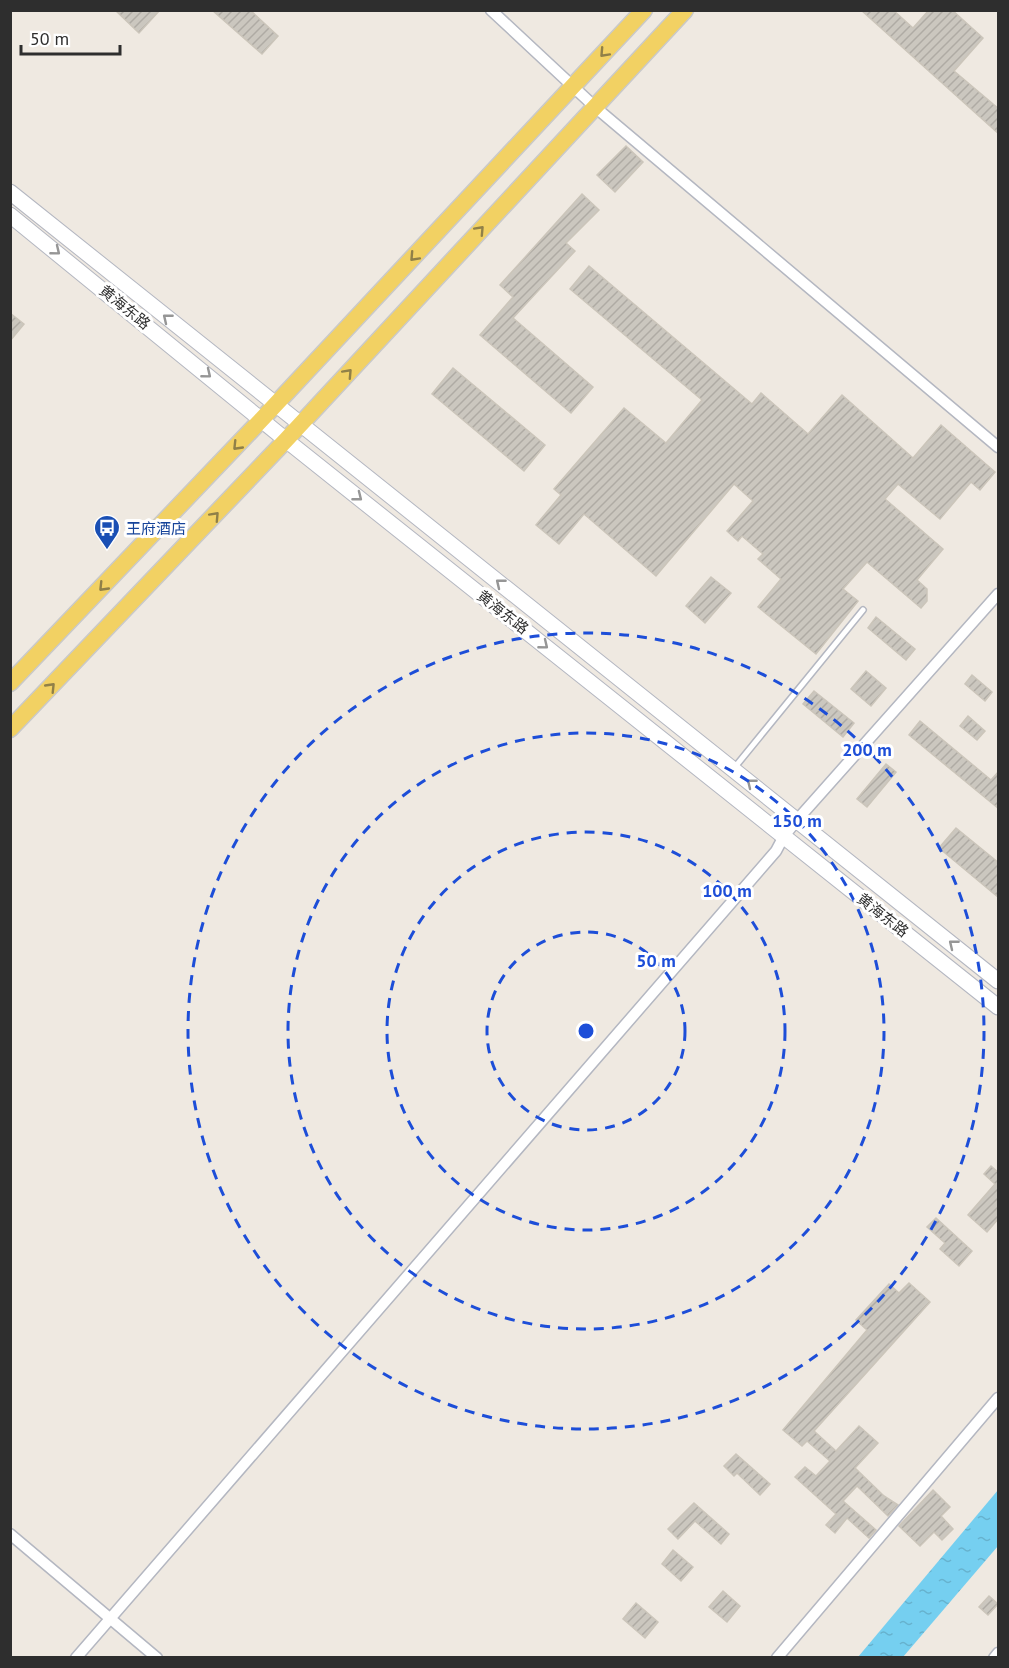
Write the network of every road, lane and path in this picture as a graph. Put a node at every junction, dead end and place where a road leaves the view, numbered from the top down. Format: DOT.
graph roads {
  1 [pos="491,10"];
  2 [pos="644,10"];
  3 [pos="685,10"];
  4 [pos="574,86"];
  5 [pos="595,107"];
  6 [pos="10,192"];
  7 [pos="10,214"];
  8 [pos="276,405"];
  9 [pos="262,419"];
  10 [pos="301,424"];
  11 [pos="286,440"];
  12 [pos="999,447"];
  13 [pos="999,594"];
  14 [pos="862,610"];
  15 [pos="10,683"];
  16 [pos="10,729"];
  17 [pos="733,769"];
  18 [pos="797,820"];
  19 [pos="784,836"];
  20 [pos="999,981"];
  21 [pos="999,1007"];
  22 [pos="999,1398"];
  23 [pos="10,1534"];
  24 [pos="110,1618"];
  25 [pos="999,1653"];
  26 [pos="76,1658"];
  27 [pos="157,1658"];
  28 [pos="777,1658"];
  29 [pos="994,1658"];
  1 -- 4 [label="street"];
  2 -- 4 [label="main road, one-way"];
  3 -- 5 [label="main road"];
  4 -- 5 [label="street"];
  4 -- 8 [label="main road, one-way"];
  10 -- 5 [label="main road, one-way"];
  5 -- 12 [label="street"];
  8 -- 6 [label="street, 黄海东路, one-way"];
  7 -- 9 [label="street, 黄海东路, one-way"];
  8 -- 9 [label="main road"];
  8 -- 10 [label="street, 黄海东路"];
  9 -- 11 [label="street, 黄海东路"];
  9 -- 15 [label="main road, one-way"];
  10 -- 11 [label="main road"];
  17 -- 10 [label="street, 黄海东路, one-way"];
  16 -- 11 [label="main road, one-way"];
  11 -- 19 [label="street, 黄海东路, one-way"];
  13 -- 18 [label="street"];
  14 -- 17 [label="lane"];
  18 -- 17 [label="street, 黄海东路, one-way"];
  18 -- 19 [label="street"];
  20 -- 18 [label="street, 黄海东路, one-way"];
  19 -- 21 [label="street, 黄海东路"];
  19 -- 24 [label="street"];
  22 -- 28 [label="street"];
  23 -- 24 [label="street"];
  24 -- 26 [label="street"];
  24 -- 27 [label="street"];
  25 -- 29 [label="street"];
}
